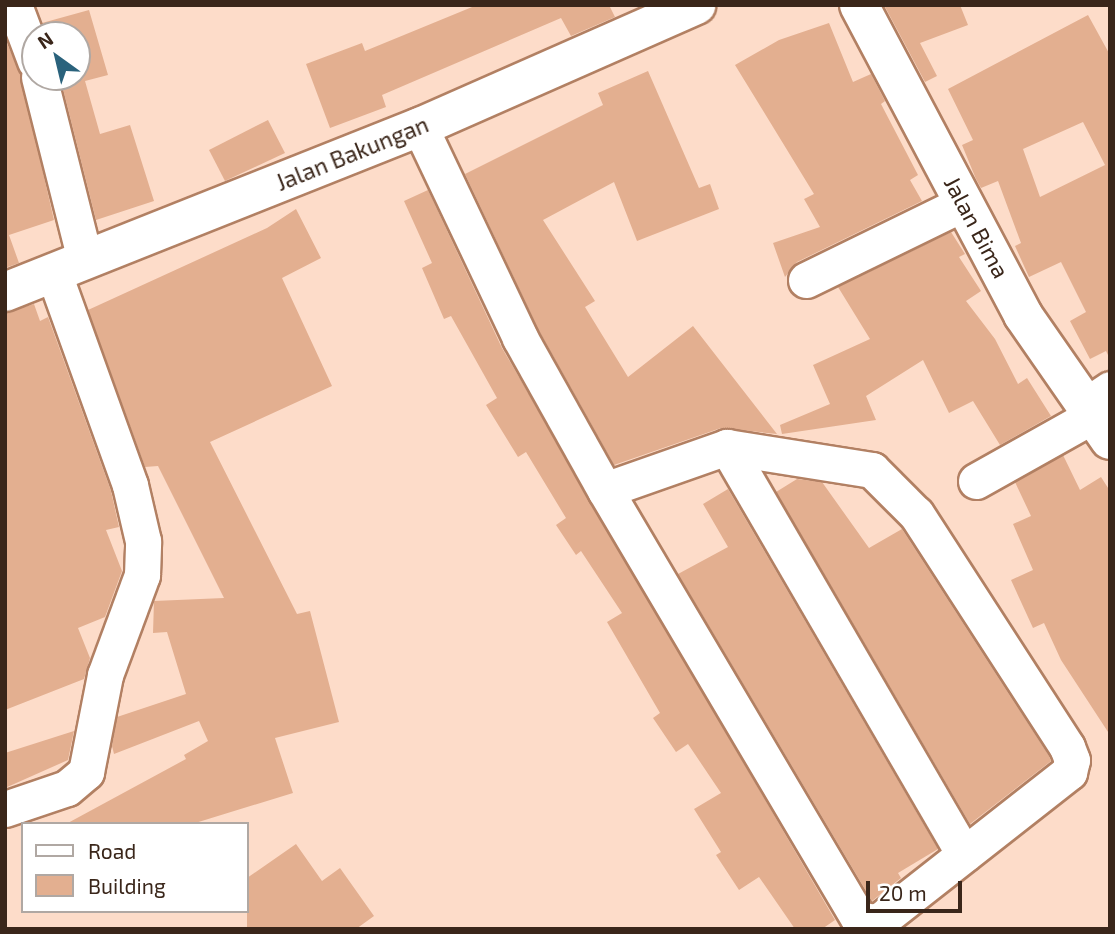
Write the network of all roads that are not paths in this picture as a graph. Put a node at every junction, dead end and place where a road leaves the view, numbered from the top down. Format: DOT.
graph roads {
  1 [pos="696,5"];
  2 [pos="859,5"];
  3 [pos="13,18"];
  4 [pos="21,34"];
  5 [pos="41,91"];
  6 [pos="420,127"];
  7 [pos="964,203"];
  8 [pos="69,266"];
  9 [pos="806,280"];
  10 [pos="5,292"];
  11 [pos="1099,413"];
  12 [pos="727,446"];
  13 [pos="976,481"];
  14 [pos="605,490"];
  15 [pos="5,809"];
  16 [pos="964,853"];
  1 -- 6 [label="main road, Jalan Bakungan"];
  2 -- 7 [label="main road, Jalan Bima"];
  3 -- 4 [label="street"];
  5 -- 8 [label="street"];
  6 -- 8 [label="main road, Jalan Bakungan"];
  6 -- 14 [label="street"];
  7 -- 9 [label="street"];
  7 -- 11 [label="main road, Jalan Bima"];
  8 -- 10 [label="main road, Jalan Bakungan"];
  8 -- 15 [label="street"];
  11 -- 13 [label="street"];
  12 -- 14 [label="street"];
  12 -- 16 [label="street"];
  12 -- 16 [label="street"];
  14 -- 16 [label="street"];
}
